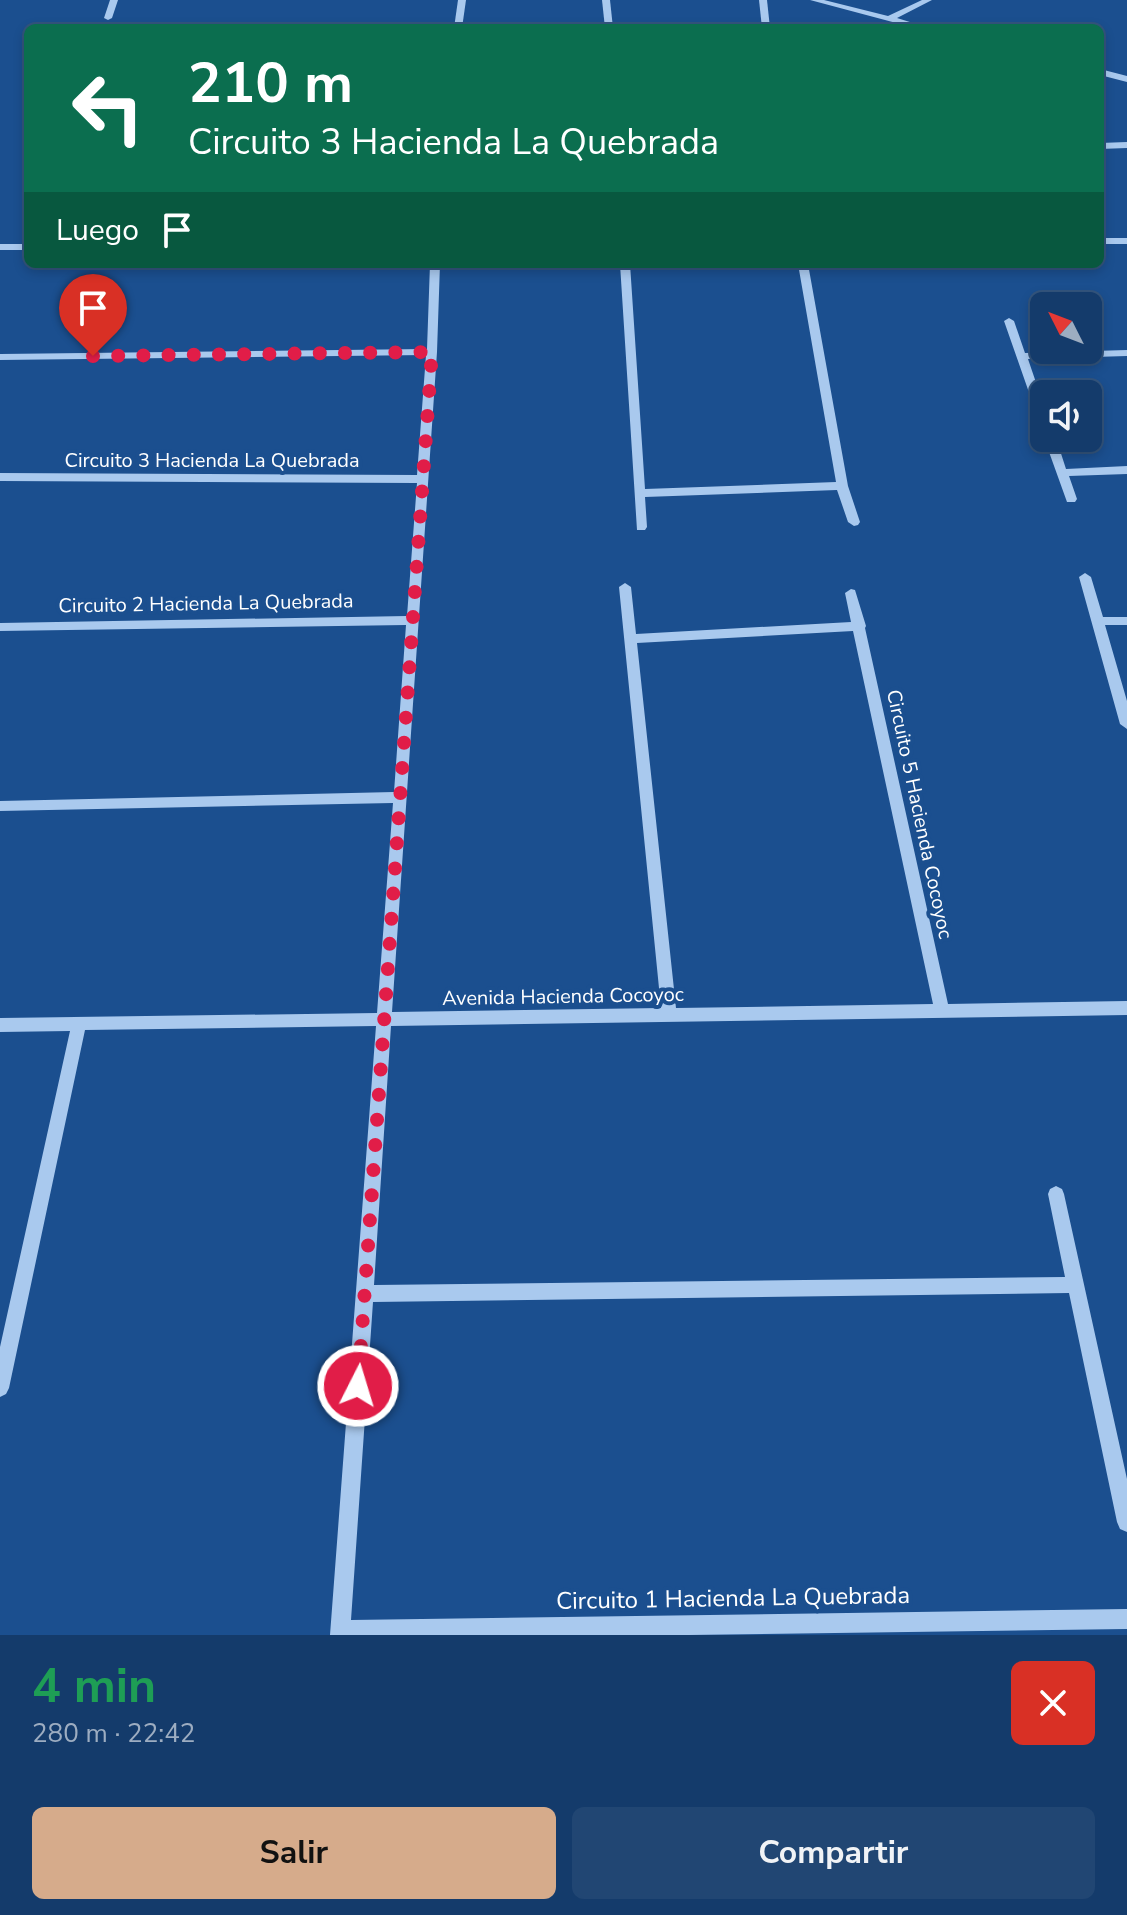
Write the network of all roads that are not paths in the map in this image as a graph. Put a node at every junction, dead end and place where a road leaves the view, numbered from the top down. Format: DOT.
graph roads {
  1 [pos="114,0"];
  2 [pos="462,0"];
  3 [pos="606,0"];
  4 [pos="763,0"];
  5 [pos="814,0"];
  6 [pos="928,0"];
  7 [pos="108,18"];
  8 [pos="889,19"];
  9 [pos="459,24"];
  10 [pos="609,24"];
  11 [pos="766,24"];
  12 [pos="908,24"];
  13 [pos="1104,73"];
  14 [pos="1127,79"];
  15 [pos="1127,145"];
  16 [pos="1104,146"];
  17 [pos="1104,241"];
  18 [pos="1127,241"];
  19 [pos="0,247"];
  20 [pos="24,247"];
  21 [pos="435,268"];
  22 [pos="625,268"];
  23 [pos="804,268"];
  24 [pos="1009,321"];
  25 [pos="432,352"];
  26 [pos="1127,353"];
  27 [pos="1021,356"];
  28 [pos="0,357"];
  29 [pos="1030,382"];
  30 [pos="1055,452"];
  31 [pos="1127,470"];
  32 [pos="1062,473"];
  33 [pos="0,477"];
  34 [pos="423,479"];
  35 [pos="842,486"];
  36 [pos="639,493"];
  37 [pos="1071,499"];
  38 [pos="854,522"];
  39 [pos="641,527"];
  40 [pos="1085,577"];
  41 [pos="625,587"];
  42 [pos="851,593"];
  43 [pos="413,620"];
  44 [pos="1097,621"];
  45 [pos="1127,621"];
  46 [pos="860,626"];
  47 [pos="0,627"];
  48 [pos="632,639"];
  49 [pos="1127,724"];
  50 [pos="401,797"];
  51 [pos="0,806"];
  52 [pos="1127,1008"];
  53 [pos="942,1011"];
  54 [pos="669,1015"];
  55 [pos="385,1019"];
  56 [pos="79,1024"];
  57 [pos="0,1025"];
  58 [pos="1056,1194"];
  59 [pos="1074,1285"];
  60 [pos="365,1294"];
  61 [pos="0,1388"];
  62 [pos="1127,1522"];
  63 [pos="1127,1619"];
  64 [pos="340,1632"];
  1 -- 7 [label="street"];
  2 -- 9 [label="street"];
  3 -- 10 [label="street"];
  4 -- 11 [label="street"];
  5 -- 8 [label="street"];
  6 -- 8 [label="street"];
  8 -- 12 [label="street"];
  13 -- 14 [label="street"];
  15 -- 16 [label="street"];
  17 -- 18 [label="street"];
  19 -- 20 [label="street"];
  21 -- 25 [label="street"];
  22 -- 36 [label="street"];
  23 -- 35 [label="street"];
  24 -- 27 [label="street"];
  25 -- 28 [label="street"];
  25 -- 34 [label="street"];
  26 -- 27 [label="street"];
  27 -- 29 [label="street"];
  30 -- 32 [label="street"];
  31 -- 32 [label="street"];
  32 -- 37 [label="street"];
  33 -- 34 [label="street, Circuito 3 Hacienda La Quebrada"];
  34 -- 43 [label="street"];
  35 -- 36 [label="street"];
  35 -- 38 [label="street"];
  36 -- 39 [label="street"];
  40 -- 44 [label="street"];
  41 -- 48 [label="street"];
  42 -- 46 [label="street, Circuito 5 Hacienda Cocoyoc"];
  43 -- 47 [label="street, Circuito 2 Hacienda La Quebrada"];
  43 -- 50 [label="street"];
  44 -- 45 [label="street"];
  44 -- 49 [label="street"];
  46 -- 48 [label="street"];
  46 -- 53 [label="street, Circuito 5 Hacienda Cocoyoc"];
  48 -- 54 [label="street"];
  50 -- 51 [label="street"];
  50 -- 55 [label="street"];
  52 -- 53 [label="street, Avenida Hacienda Cocoyoc"];
  53 -- 54 [label="street, Avenida Hacienda Cocoyoc"];
  54 -- 55 [label="street, Avenida Hacienda Cocoyoc"];
  55 -- 56 [label="street, Avenida Hacienda Cocoyoc"];
  55 -- 60 [label="street"];
  56 -- 57 [label="street, Avenida Hacienda Cocoyoc"];
  56 -- 61 [label="street"];
  58 -- 59 [label="street"];
  59 -- 60 [label="street"];
  59 -- 62 [label="street"];
  60 -- 64 [label="street"];
  63 -- 64 [label="street, Circuito 1 Hacienda La Quebrada"];
}
